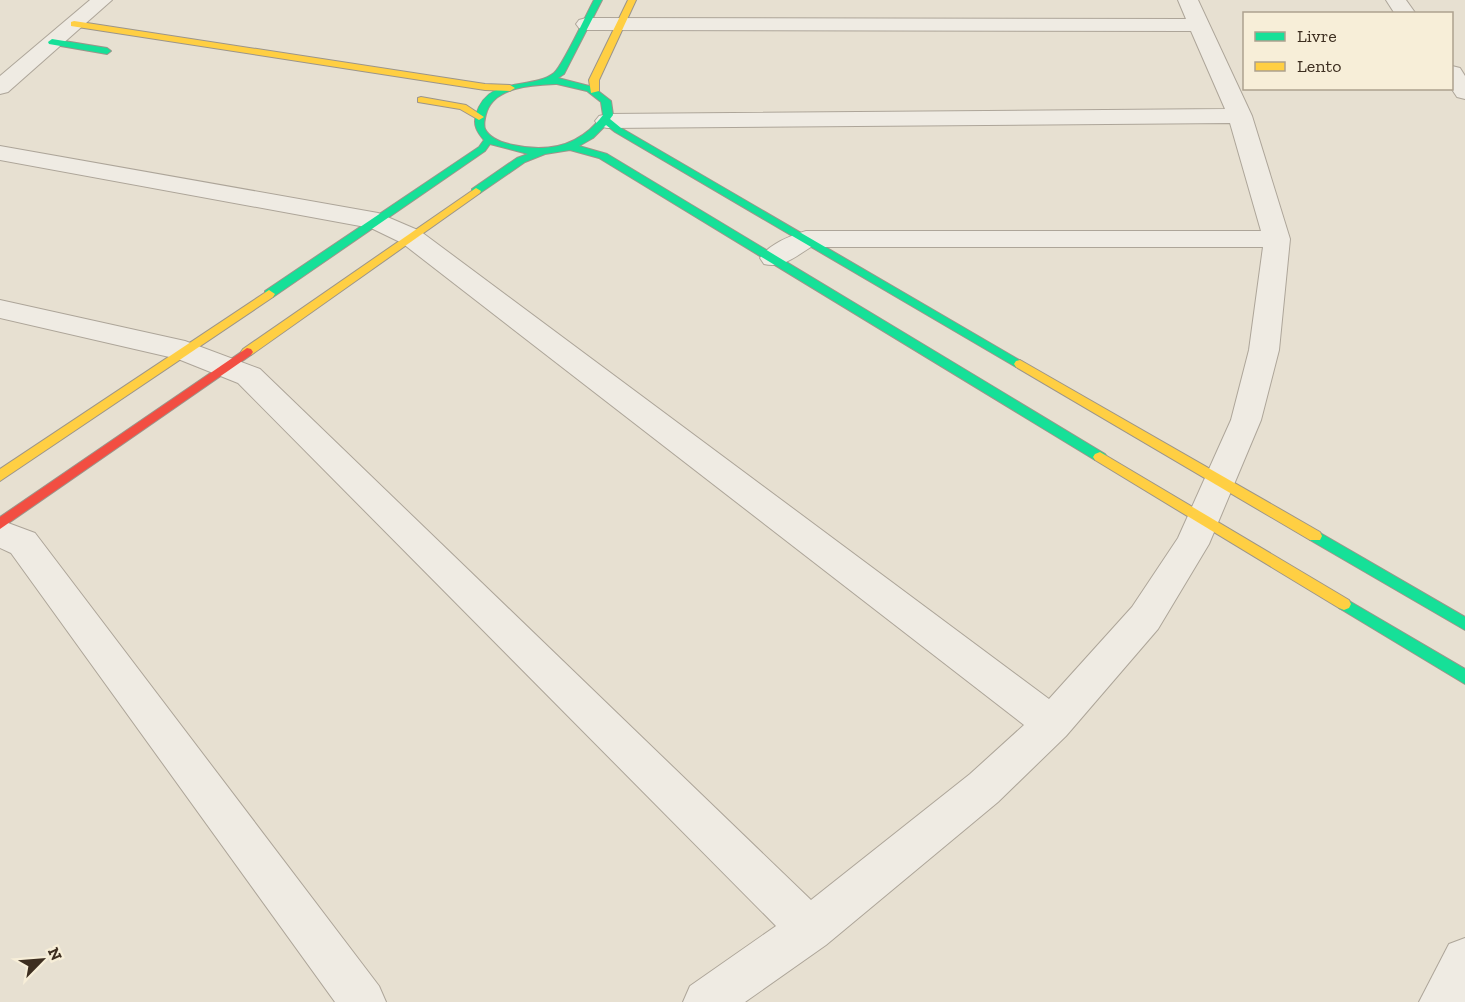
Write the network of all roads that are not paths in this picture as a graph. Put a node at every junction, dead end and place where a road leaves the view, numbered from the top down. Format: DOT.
graph roads {
  1 [pos="102,0"];
  2 [pos="598,0"];
  3 [pos="632,0"];
  4 [pos="1193,12"];
  5 [pos="74,24"];
  6 [pos="586,24"];
  7 [pos="619,25"];
  8 [pos="52,42"];
  9 [pos="123,53"];
  10 [pos="1453,74"];
  11 [pos="546,81"];
  12 [pos="0,87"];
  13 [pos="510,88"];
  14 [pos="594,91"];
  15 [pos="1465,92"];
  16 [pos="405,98"];
  17 [pos="1240,116"];
  18 [pos="479,117"];
  19 [pos="607,121"];
  20 [pos="489,139"];
  21 [pos="571,147"];
  22 [pos="542,152"];
  23 [pos="0,153"];
  24 [pos="378,221"];
  25 [pos="411,237"];
  26 [pos="1277,238"];
  27 [pos="806,239"];
  28 [pos="773,258"];
  29 [pos="0,309"];
  30 [pos="185,351"];
  31 [pos="226,367"];
  32 [pos="0,476"];
  33 [pos="1220,481"];
  34 [pos="1203,519"];
  35 [pos="0,524"];
  36 [pos="0,533"];
  37 [pos="1465,624"];
  38 [pos="1465,677"];
  39 [pos="1052,724"];
  40 [pos="810,929"];
  41 [pos="1465,960"];
  42 [pos="363,1002"];
  43 [pos="706,1002"];
  44 [pos="1442,1002"];
  1 -- 5 [label="street"];
  2 -- 6 [label="street"];
  3 -- 7 [label="street"];
  4 -- 7 [label="street"];
  4 -- 17 [label="street"];
  5 -- 8 [label="street"];
  5 -- 13 [label="street"];
  6 -- 7 [label="street"];
  6 -- 11 [label="street"];
  7 -- 14 [label="street"];
  8 -- 9 [label="street"];
  8 -- 12 [label="street"];
  10 -- 15 [label="street"];
  11 -- 13 [label="street"];
  11 -- 14 [label="street"];
  13 -- 18 [label="street"];
  14 -- 19 [label="street"];
  16 -- 18 [label="street"];
  17 -- 19 [label="street"];
  17 -- 26 [label="street"];
  18 -- 20 [label="street"];
  19 -- 21 [label="street"];
  19 -- 27 [label="street"];
  20 -- 22 [label="street"];
  20 -- 24 [label="street"];
  21 -- 22 [label="street"];
  21 -- 28 [label="street"];
  22 -- 25 [label="street"];
  23 -- 24 [label="street"];
  24 -- 25 [label="street"];
  24 -- 30 [label="street"];
  25 -- 31 [label="street"];
  25 -- 39 [label="street"];
  26 -- 27 [label="street"];
  26 -- 33 [label="street"];
  27 -- 28 [label="street"];
  27 -- 33 [label="street"];
  28 -- 34 [label="street"];
  29 -- 30 [label="street"];
  30 -- 31 [label="street"];
  30 -- 32 [label="street"];
  31 -- 35 [label="street"];
  31 -- 40 [label="street"];
  33 -- 34 [label="street"];
  33 -- 37 [label="street"];
  34 -- 38 [label="street"];
  34 -- 39 [label="street"];
  36 -- 42 [label="street"];
  39 -- 40 [label="street"];
  40 -- 43 [label="street"];
  41 -- 44 [label="street"];
}
